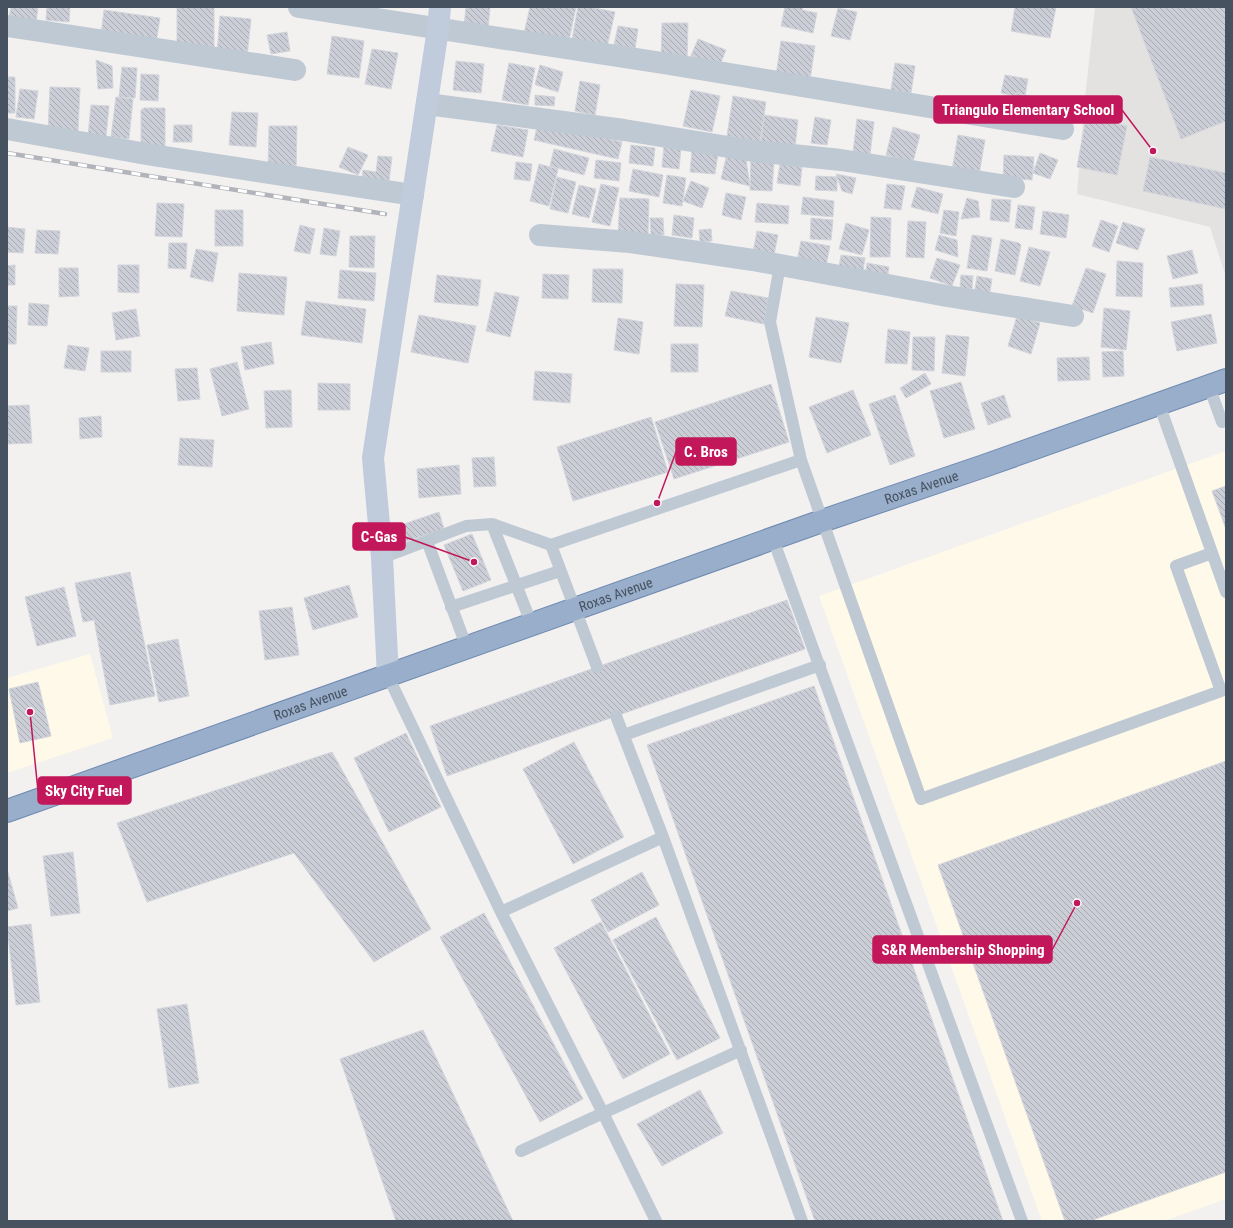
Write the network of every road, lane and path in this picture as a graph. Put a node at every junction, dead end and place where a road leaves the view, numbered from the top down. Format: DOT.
graph roads {
  1 [pos="299,7"];
  2 [pos="440,7"];
  3 [pos="7,26"];
  4 [pos="438,30"];
  5 [pos="295,70"];
  6 [pos="427,104"];
  7 [pos="7,129"];
  8 [pos="1063,129"];
  9 [pos="1014,186"];
  10 [pos="412,195"];
  11 [pos="540,234"];
  12 [pos="780,265"];
  13 [pos="1073,316"];
  14 [pos="1217,383"];
  15 [pos="1159,404"];
  16 [pos="1226,420"];
  17 [pos="801,460"];
  18 [pos="822,521"];
  19 [pos="492,524"];
  20 [pos="773,539"];
  21 [pos="427,541"];
  22 [pos="550,545"];
  23 [pos="1212,553"];
  24 [pos="382,558"];
  25 [pos="560,571"];
  26 [pos="516,586"];
  27 [pos="1226,592"];
  28 [pos="452,607"];
  29 [pos="575,609"];
  30 [pos="532,625"];
  31 [pos="467,648"];
  32 [pos="820,665"];
  33 [pos="597,667"];
  34 [pos="388,676"];
  35 [pos="616,716"];
  36 [pos="624,735"];
  37 [pos="7,811"];
  38 [pos="663,837"];
  39 [pos="502,912"];
  40 [pos="741,1050"];
  41 [pos="603,1113"];
  42 [pos="521,1151"];
  43 [pos="656,1221"];
  44 [pos="802,1221"];
  45 [pos="1022,1221"];
  1 -- 4 [label="street"];
  2 -- 4 [label="main road"];
  3 -- 5 [label="street"];
  4 -- 6 [label="main road"];
  4 -- 8 [label="street"];
  6 -- 9 [label="street"];
  6 -- 10 [label="main road"];
  7 -- 10 [label="street"];
  10 -- 24 [label="main road"];
  11 -- 12 [label="street"];
  12 -- 13 [label="street"];
  12 -- 17 [label="lane"];
  14 -- 15 [label="highway, Roxas Avenue"];
  14 -- 16 [label="lane"];
  15 -- 18 [label="highway, Roxas Avenue"];
  15 -- 23 [label="lane"];
  17 -- 18 [label="lane"];
  17 -- 22 [label="lane"];
  18 -- 20 [label="highway, Roxas Avenue"];
  18 -- 23 [label="lane"];
  19 -- 21 [label="lane"];
  19 -- 22 [label="lane"];
  19 -- 26 [label="lane"];
  20 -- 29 [label="highway, Roxas Avenue"];
  20 -- 32 [label="lane"];
  21 -- 24 [label="lane"];
  21 -- 28 [label="lane"];
  22 -- 25 [label="lane"];
  23 -- 27 [label="lane"];
  24 -- 34 [label="main road"];
  25 -- 26 [label="lane"];
  25 -- 29 [label="lane"];
  26 -- 28 [label="lane"];
  26 -- 30 [label="lane"];
  28 -- 31 [label="lane"];
  29 -- 30 [label="highway, Roxas Avenue"];
  29 -- 33 [label="lane"];
  30 -- 31 [label="highway, Roxas Avenue"];
  31 -- 34 [label="highway, Roxas Avenue"];
  32 -- 36 [label="lane"];
  32 -- 45 [label="lane"];
  34 -- 37 [label="highway, Roxas Avenue"];
  34 -- 39 [label="lane"];
  35 -- 36 [label="lane"];
  36 -- 38 [label="lane"];
  38 -- 39 [label="lane"];
  38 -- 40 [label="lane"];
  39 -- 41 [label="lane"];
  40 -- 41 [label="lane"];
  40 -- 44 [label="lane"];
  41 -- 42 [label="lane"];
  41 -- 43 [label="lane"];
}
